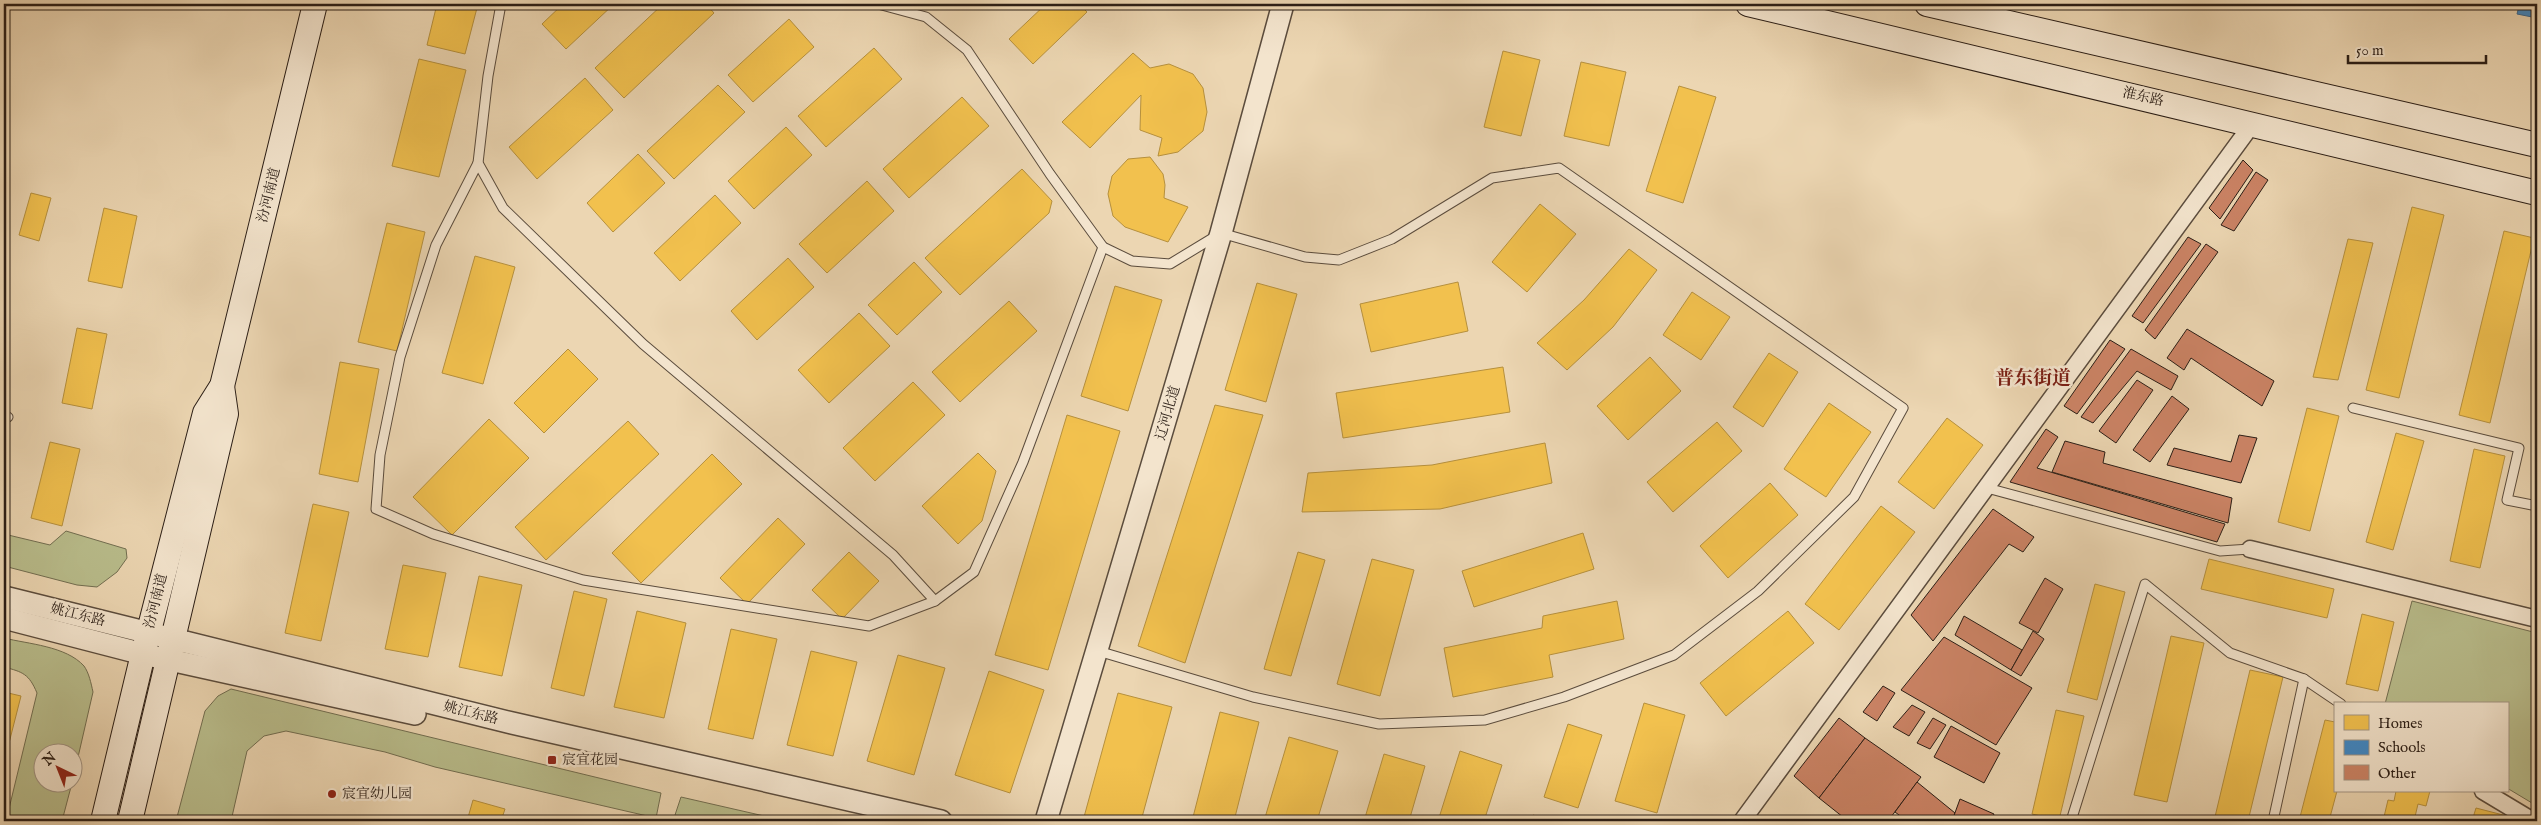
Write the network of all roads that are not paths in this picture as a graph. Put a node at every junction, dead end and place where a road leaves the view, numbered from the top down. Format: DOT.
graph roads {
  1 [pos="315,4"];
  2 [pos="501,4"];
  3 [pos="878,4"];
  4 [pos="1283,4"];
  5 [pos="1748,4"];
  6 [pos="1927,4"];
  7 [pos="2253,123"];
  8 [pos="2537,145"];
  9 [pos="478,163"];
  10 [pos="2537,193"];
  11 [pos="1221,233"];
  12 [pos="1103,247"];
  13 [pos="222,386"];
  14 [pos="2353,408"];
  15 [pos="1987,488"];
  16 [pos="2537,506"];
  17 [pos="2250,549"];
  18 [pos="4,597"];
  19 [pos="935,601"];
  20 [pos="4,618"];
  21 [pos="2537,619"];
  22 [pos="145,644"];
  23 [pos="172,650"];
  24 [pos="1098,651"];
  25 [pos="2304,679"];
  26 [pos="2338,702"];
  27 [pos="2485,792"];
  28 [pos="103,821"];
  29 [pos="130,821"];
  30 [pos="892,821"];
  31 [pos="941,821"];
  32 [pos="1046,821"];
  33 [pos="1742,821"];
  34 [pos="2071,821"];
  35 [pos="2272,821"];
  36 [pos="2533,821"];
  1 -- 13 [label="main road, 汾河南道"];
  2 -- 9 [label="lane"];
  3 -- 12 [label="lane"];
  4 -- 11 [label="street, 辽河北道"];
  5 -- 7 [label="main road, 淮东路"];
  6 -- 8 [label="main road"];
  7 -- 10 [label="main road, 淮东路"];
  7 -- 15 [label="street"];
  9 -- 19 [label="lane"];
  9 -- 19 [label="lane"];
  11 -- 12 [label="lane"];
  11 -- 24 [label="street, 辽河北道"];
  11 -- 24 [label="lane"];
  12 -- 19 [label="lane"];
  13 -- 22 [label="main road, 汾河南道"];
  13 -- 23 [label="main road, 汾河南道"];
  14 -- 16 [label="lane"];
  15 -- 17 [label="lane"];
  15 -- 33 [label="street"];
  17 -- 21 [label="street"];
  18 -- 22 [label="street, 姚江东路"];
  20 -- 22 [label="street, 姚江东路"];
  22 -- 23 [label="street, 姚江东路"];
  22 -- 28 [label="main road, 汾河南道"];
  23 -- 29 [label="main road, 汾河南道"];
  23 -- 30 [label="street, 姚江东路"];
  23 -- 31 [label="street, 姚江东路"];
  24 -- 32 [label="street, 辽河北道"];
  25 -- 26 [label="lane"];
  25 -- 34 [label="lane"];
  25 -- 35 [label="lane"];
  27 -- 36 [label="street"];
}
